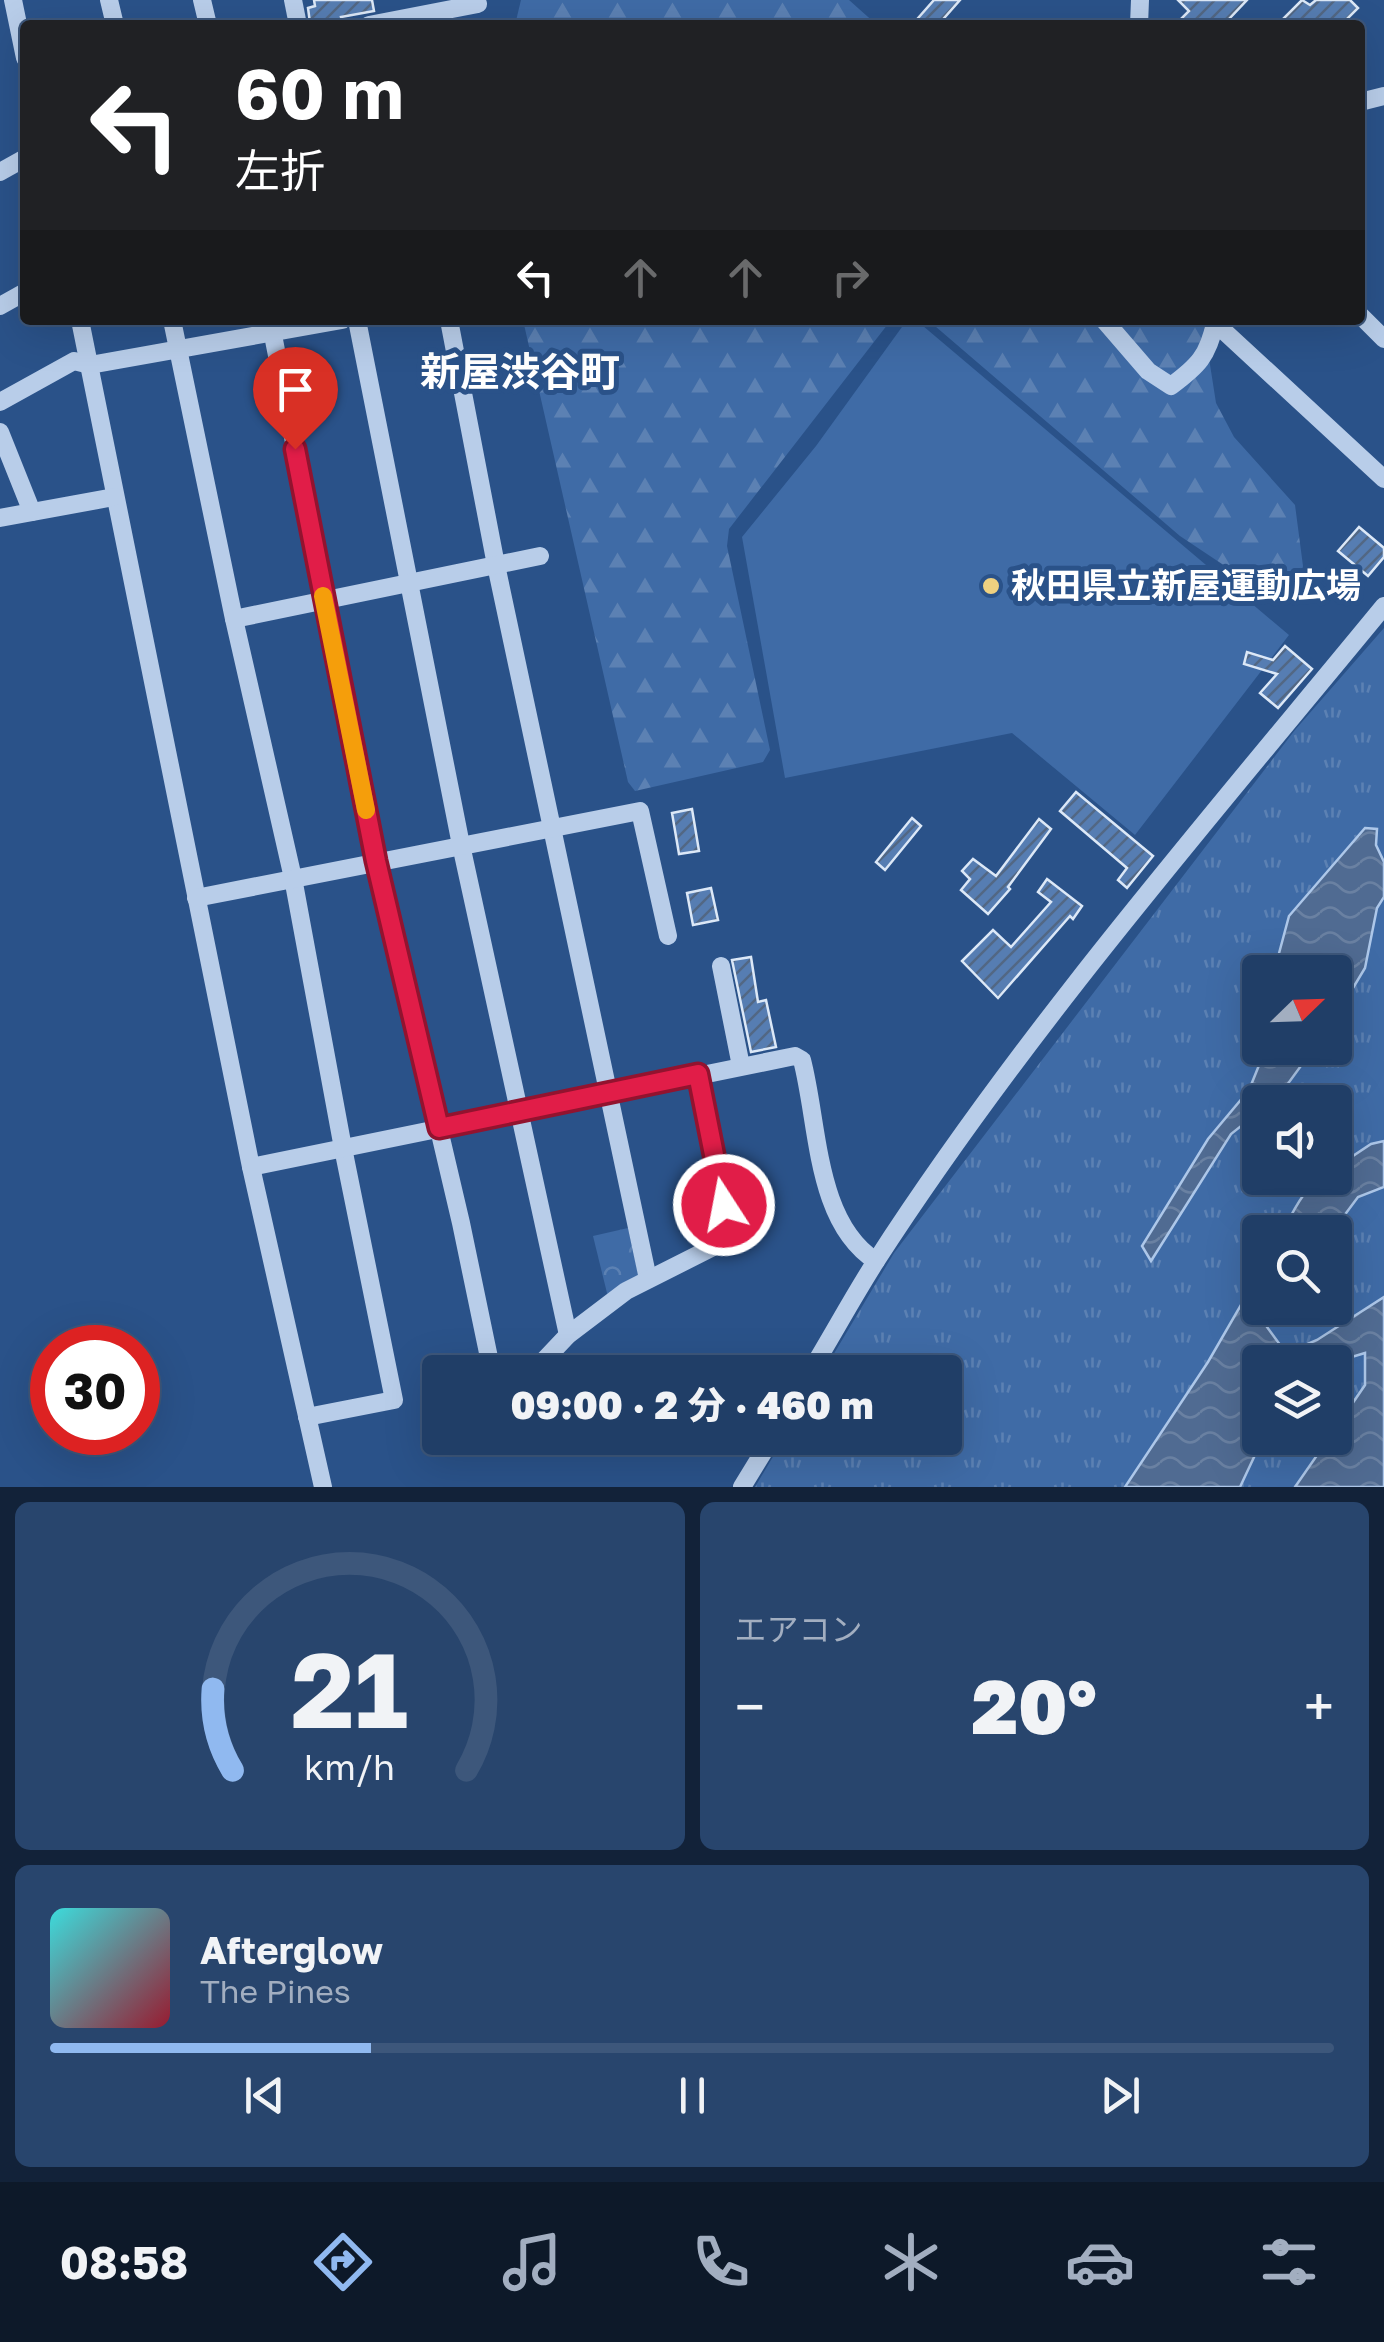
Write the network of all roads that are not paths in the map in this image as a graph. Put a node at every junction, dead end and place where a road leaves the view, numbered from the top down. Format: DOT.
graph roads {
  1 [pos="478,4"];
  2 [pos="10,10"];
  3 [pos="401,20"];
  4 [pos="20,42"];
  5 [pos="1365,320"];
  6 [pos="81,325"];
  7 [pos="173,325"];
  8 [pos="317,325"];
  9 [pos="358,325"];
  10 [pos="450,325"];
  11 [pos="1108,325"];
  12 [pos="1214,325"];
  13 [pos="1218,325"];
  14 [pos="273,334"];
  15 [pos="1384,339"];
  16 [pos="179,350"];
  17 [pos="90,365"];
  18 [pos="0,402"];
  19 [pos="0,432"];
  20 [pos="1384,480"];
  21 [pos="114,497"];
  22 [pos="32,512"];
  23 [pos="0,518"];
  24 [pos="540,556"];
  25 [pos="496,565"];
  26 [pos="410,584"];
  27 [pos="324,601"];
  28 [pos="1384,606"];
  29 [pos="234,618"];
  30 [pos="554,827"];
  31 [pos="462,845"];
  32 [pos="376,861"];
  33 [pos="293,878"];
  34 [pos="196,898"];
  35 [pos="668,936"];
  36 [pos="722,966"];
  37 [pos="741,1066"];
  38 [pos="698,1074"];
  39 [pos="610,1092"];
  40 [pos="520,1111"];
  41 [pos="439,1128"];
  42 [pos="342,1148"];
  43 [pos="250,1167"];
  44 [pos="876,1261"];
  45 [pos="648,1279"];
  46 [pos="568,1335"];
  47 [pos="488,1355"];
  48 [pos="550,1355"];
  49 [pos="820,1355"];
  50 [pos="307,1418"];
  51 [pos="762,1455"];
  52 [pos="323,1487"];
  53 [pos="742,1487"];
  1 -- 3 [label="street"];
  2 -- 4 [label="street"];
  5 -- 15 [label="street"];
  6 -- 17 [label="street"];
  7 -- 16 [label="street"];
  8 -- 14 [label="street"];
  9 -- 26 [label="street"];
  10 -- 25 [label="street"];
  11 -- 12 [label="street"];
  13 -- 20 [label="street"];
  14 -- 16 [label="street"];
  14 -- 27 [label="street"];
  16 -- 17 [label="street"];
  16 -- 29 [label="street"];
  17 -- 18 [label="street"];
  17 -- 21 [label="street"];
  19 -- 22 [label="street"];
  21 -- 22 [label="street"];
  21 -- 34 [label="street"];
  22 -- 23 [label="street"];
  24 -- 25 [label="street"];
  25 -- 26 [label="street"];
  25 -- 30 [label="street"];
  26 -- 27 [label="street"];
  26 -- 31 [label="street"];
  27 -- 29 [label="street"];
  27 -- 32 [label="street"];
  28 -- 44 [label="street"];
  29 -- 33 [label="street"];
  30 -- 31 [label="street"];
  30 -- 35 [label="street"];
  30 -- 39 [label="street"];
  31 -- 32 [label="street"];
  31 -- 40 [label="street"];
  32 -- 33 [label="street"];
  32 -- 41 [label="street"];
  33 -- 34 [label="street"];
  33 -- 42 [label="street"];
  34 -- 43 [label="street"];
  36 -- 37 [label="street"];
  37 -- 38 [label="street"];
  37 -- 44 [label="street"];
  38 -- 39 [label="street"];
  38 -- 45 [label="street"];
  39 -- 40 [label="street"];
  39 -- 45 [label="street"];
  40 -- 41 [label="street"];
  40 -- 46 [label="street"];
  41 -- 42 [label="street"];
  41 -- 47 [label="street"];
  42 -- 43 [label="street"];
  42 -- 50 [label="street"];
  43 -- 50 [label="street"];
  44 -- 49 [label="street"];
  45 -- 46 [label="street"];
  46 -- 48 [label="street"];
  50 -- 52 [label="street"];
  51 -- 53 [label="street"];
}
